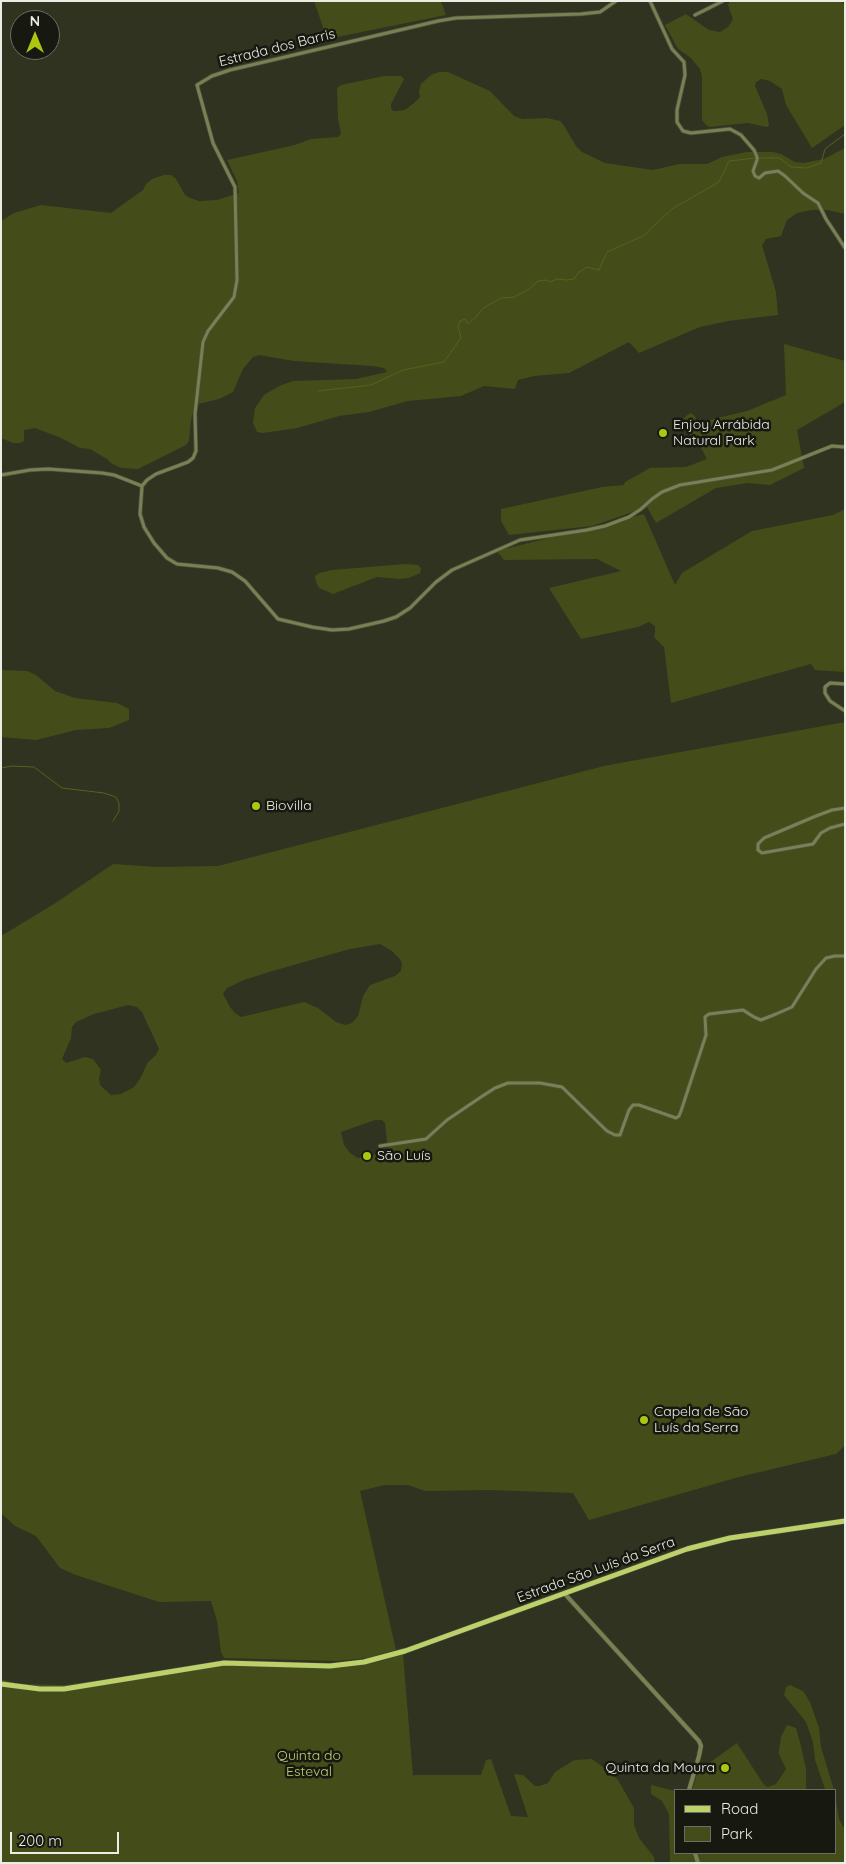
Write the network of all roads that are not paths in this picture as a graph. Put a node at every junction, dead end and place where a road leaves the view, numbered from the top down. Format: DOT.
graph roads {
  1 [pos="616,1"];
  2 [pos="650,1"];
  3 [pos="723,1"];
  4 [pos="695,15"];
  5 [pos="845,248"];
  6 [pos="845,447"];
  7 [pos="1,475"];
  8 [pos="142,486"];
  9 [pos="845,684"];
  10 [pos="845,712"];
  11 [pos="845,808"];
  12 [pos="845,824"];
  13 [pos="845,956"];
  14 [pos="380,1146"];
  15 [pos="845,1521"];
  16 [pos="564,1593"];
  17 [pos="1,1684"];
  18 [pos="689,1789"];
  1 -- 8 [label="street, Estrada dos Barris"];
  2 -- 5 [label="street"];
  3 -- 4 [label="street"];
  6 -- 8 [label="street"];
  7 -- 8 [label="street"];
  9 -- 10 [label="street"];
  11 -- 12 [label="street"];
  13 -- 14 [label="street"];
  15 -- 16 [label="main road, Estrada São Luís da Serra"];
  16 -- 17 [label="main road, Estrada São Luís da Serra"];
  16 -- 18 [label="street"];
}
